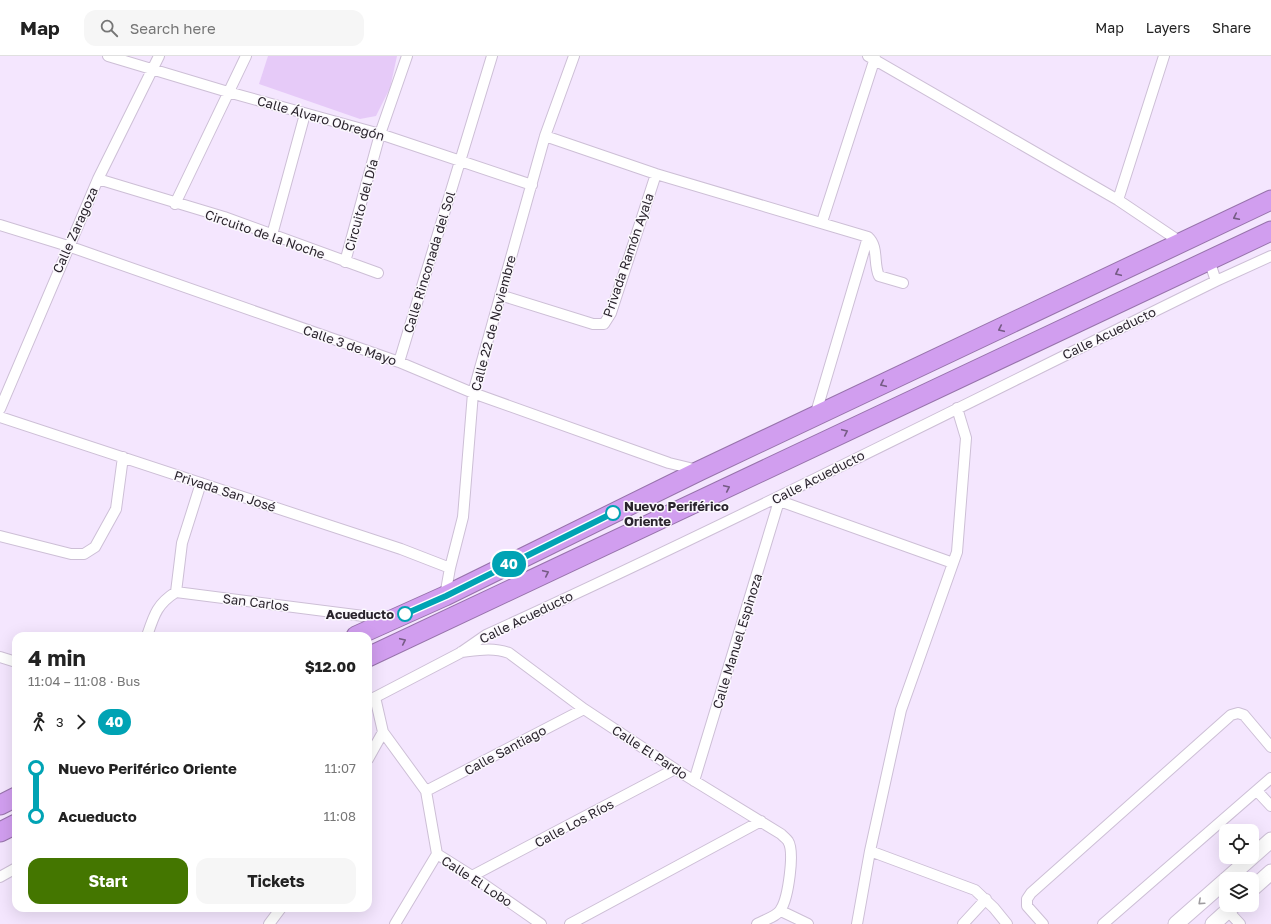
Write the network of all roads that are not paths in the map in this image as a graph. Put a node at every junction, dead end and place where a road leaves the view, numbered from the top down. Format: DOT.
graph roads {
  1 [pos="108,56"];
  2 [pos="159,56"];
  3 [pos="246,56"];
  4 [pos="407,56"];
  5 [pos="492,56"];
  6 [pos="574,56"];
  7 [pos="1164,56"];
  8 [pos="871,57"];
  9 [pos="152,70"];
  10 [pos="228,92"];
  11 [pos="305,114"];
  12 [pos="380,134"];
  13 [pos="545,136"];
  14 [pos="460,161"];
  15 [pos="656,174"];
  16 [pos="98,179"];
  17 [pos="532,185"];
  18 [pos="1118,200"];
  19 [pos="1271,200"];
  20 [pos="175,204"];
  21 [pos="822,222"];
  22 [pos="0,225"];
  23 [pos="1271,231"];
  24 [pos="272,235"];
  25 [pos="868,237"];
  26 [pos="1182,243"];
  27 [pos="68,246"];
  28 [pos="1271,256"];
  29 [pos="1209,260"];
  30 [pos="345,262"];
  31 [pos="378,273"];
  32 [pos="1216,281"];
  33 [pos="903,283"];
  34 [pos="500,295"];
  35 [pos="399,362"];
  36 [pos="473,393"];
  37 [pos="957,408"];
  38 [pos="0,409"];
  39 [pos="815,416"];
  40 [pos="0,417"];
  41 [pos="123,457"];
  42 [pos="699,471"];
  43 [pos="201,483"];
  44 [pos="777,500"];
  45 [pos="0,536"];
  46 [pos="953,563"];
  47 [pos="450,568"];
  48 [pos="176,592"];
  49 [pos="446,596"];
  50 [pos="391,620"];
  51 [pos="148,632"];
  52 [pos="365,632"];
  53 [pos="460,653"];
  54 [pos="372,655"];
  55 [pos="0,658"];
  56 [pos="12,661"];
  57 [pos="372,699"];
  58 [pos="584,709"];
  59 [pos="383,732"];
  60 [pos="1271,747"];
  61 [pos="372,752"];
  62 [pos="675,770"];
  63 [pos="694,781"];
  64 [pos="1270,781"];
  65 [pos="426,791"];
  66 [pos="1257,791"];
  67 [pos="12,799"];
  68 [pos="0,805"];
  69 [pos="1271,806"];
  70 [pos="761,821"];
  71 [pos="12,826"];
  72 [pos="0,832"];
  73 [pos="1271,840"];
  74 [pos="870,851"];
  75 [pos="436,854"];
  76 [pos="12,870"];
  77 [pos="1236,872"];
  78 [pos="1271,872"];
  79 [pos="472,876"];
  80 [pos="0,877"];
  81 [pos="1259,883"];
  82 [pos="1219,887"];
  83 [pos="986,899"];
  84 [pos="781,911"];
  85 [pos="278,912"];
  86 [pos="1226,912"];
  87 [pos="1233,912"];
  88 [pos="269,924"];
  89 [pos="395,924"];
  90 [pos="541,924"];
  91 [pos="570,924"];
  92 [pos="757,924"];
  93 [pos="808,924"];
  94 [pos="857,924"];
  95 [pos="963,924"];
  96 [pos="1007,924"];
  97 [pos="1043,924"];
  98 [pos="1103,924"];
  99 [pos="1176,924"];
  100 [pos="1213,924"];
  101 [pos="1240,924"];
  1 -- 9 [label="street, Calle Álvaro Obregón"];
  2 -- 9 [label="street, Calle Zaragoza"];
  3 -- 10 [label="street"];
  4 -- 12 [label="street, Circuito del Día"];
  5 -- 14 [label="street, Calle Rinconada del Sol"];
  6 -- 13 [label="street, Calle 22 de Noviembre"];
  7 -- 18 [label="street"];
  8 -- 18 [label="street"];
  8 -- 21 [label="street"];
  9 -- 10 [label="street, Calle Álvaro Obregón"];
  9 -- 16 [label="street, Calle Zaragoza"];
  10 -- 11 [label="street, Calle Álvaro Obregón"];
  10 -- 20 [label="street"];
  11 -- 12 [label="street, Calle Álvaro Obregón"];
  11 -- 24 [label="street"];
  12 -- 14 [label="street, Calle Álvaro Obregón"];
  12 -- 30 [label="street, Circuito del Día"];
  13 -- 15 [label="street"];
  13 -- 17 [label="street, Calle 22 de Noviembre"];
  14 -- 17 [label="street, Calle Álvaro Obregón"];
  14 -- 35 [label="street, Calle Rinconada del Sol"];
  15 -- 21 [label="street"];
  15 -- 34 [label="street, Privada Ramón Ayala"];
  16 -- 20 [label="street, Circuito de la Noche"];
  16 -- 27 [label="street, Calle Zaragoza"];
  17 -- 34 [label="street, Calle 22 de Noviembre"];
  18 -- 26 [label="street"];
  19 -- 26 [label="highway, one-way"];
  20 -- 24 [label="street, Circuito de la Noche"];
  21 -- 25 [label="street"];
  22 -- 27 [label="street, Calle 3 de Mayo"];
  23 -- 29 [label="highway"];
  24 -- 30 [label="street, Circuito de la Noche"];
  25 -- 33 [label="street"];
  25 -- 39 [label="street"];
  26 -- 39 [label="highway, one-way"];
  27 -- 35 [label="street, Calle 3 de Mayo"];
  27 -- 38 [label="street, Calle Zaragoza"];
  28 -- 32 [label="street, Calle Acueducto"];
  29 -- 32 [label="street"];
  54 -- 29 [label="highway, one-way"];
  30 -- 31 [label="street, Circuito de la Noche"];
  32 -- 37 [label="street, Calle Acueducto"];
  34 -- 36 [label="street, Calle 22 de Noviembre"];
  35 -- 36 [label="street, Calle 3 de Mayo"];
  36 -- 42 [label="street, Calle 3 de Mayo"];
  36 -- 47 [label="street, Calle 22 de Noviembre"];
  37 -- 44 [label="street, Calle Acueducto"];
  37 -- 46 [label="street"];
  39 -- 42 [label="highway"];
  40 -- 41 [label="street, Privada San José"];
  41 -- 43 [label="street, Privada San José"];
  41 -- 45 [label="street"];
  42 -- 49 [label="highway"];
  43 -- 47 [label="street, Privada San José"];
  43 -- 48 [label="street"];
  44 -- 46 [label="street"];
  44 -- 53 [label="street, Calle Acueducto"];
  44 -- 63 [label="street, Calle Manuel Espinoza"];
  46 -- 74 [label="street"];
  47 -- 49 [label="street, Calle 22 de Noviembre"];
  48 -- 50 [label="street, San Carlos"];
  48 -- 51 [label="street"];
  49 -- 50 [label="highway"];
  50 -- 52 [label="highway"];
  53 -- 57 [label="street, Calle Acueducto"];
  53 -- 58 [label="street, Calle El Pardo"];
  55 -- 56 [label="street"];
  57 -- 59 [label="street, Calle El Lobo"];
  58 -- 62 [label="street, Calle El Pardo"];
  58 -- 65 [label="street, Calle Santiago"];
  59 -- 61 [label="street"];
  59 -- 65 [label="street, Calle El Lobo"];
  60 -- 97 [label="street"];
  62 -- 63 [label="street, Calle El Pardo"];
  62 -- 79 [label="street, Calle Los Ríos"];
  63 -- 70 [label="street, Calle El Pardo"];
  64 -- 66 [label="street"];
  65 -- 75 [label="street, Calle El Lobo"];
  66 -- 69 [label="street"];
  66 -- 98 [label="street"];
  67 -- 68 [label="highway"];
  70 -- 84 [label="street, Calle El Pardo"];
  70 -- 91 [label="street"];
  71 -- 72 [label="highway"];
  73 -- 77 [label="street"];
  74 -- 83 [label="street"];
  74 -- 94 [label="street"];
  75 -- 79 [label="street, Calle El Lobo"];
  75 -- 89 [label="street"];
  76 -- 80 [label="street"];
  78 -- 81 [label="street"];
  79 -- 90 [label="street, Calle El Lobo"];
  82 -- 99 [label="street, one-way"];
  83 -- 95 [label="street"];
  83 -- 96 [label="street"];
  84 -- 92 [label="street"];
  84 -- 93 [label="street"];
  85 -- 88 [label="street"];
  86 -- 100 [label="street"];
  87 -- 101 [label="street"];
}
